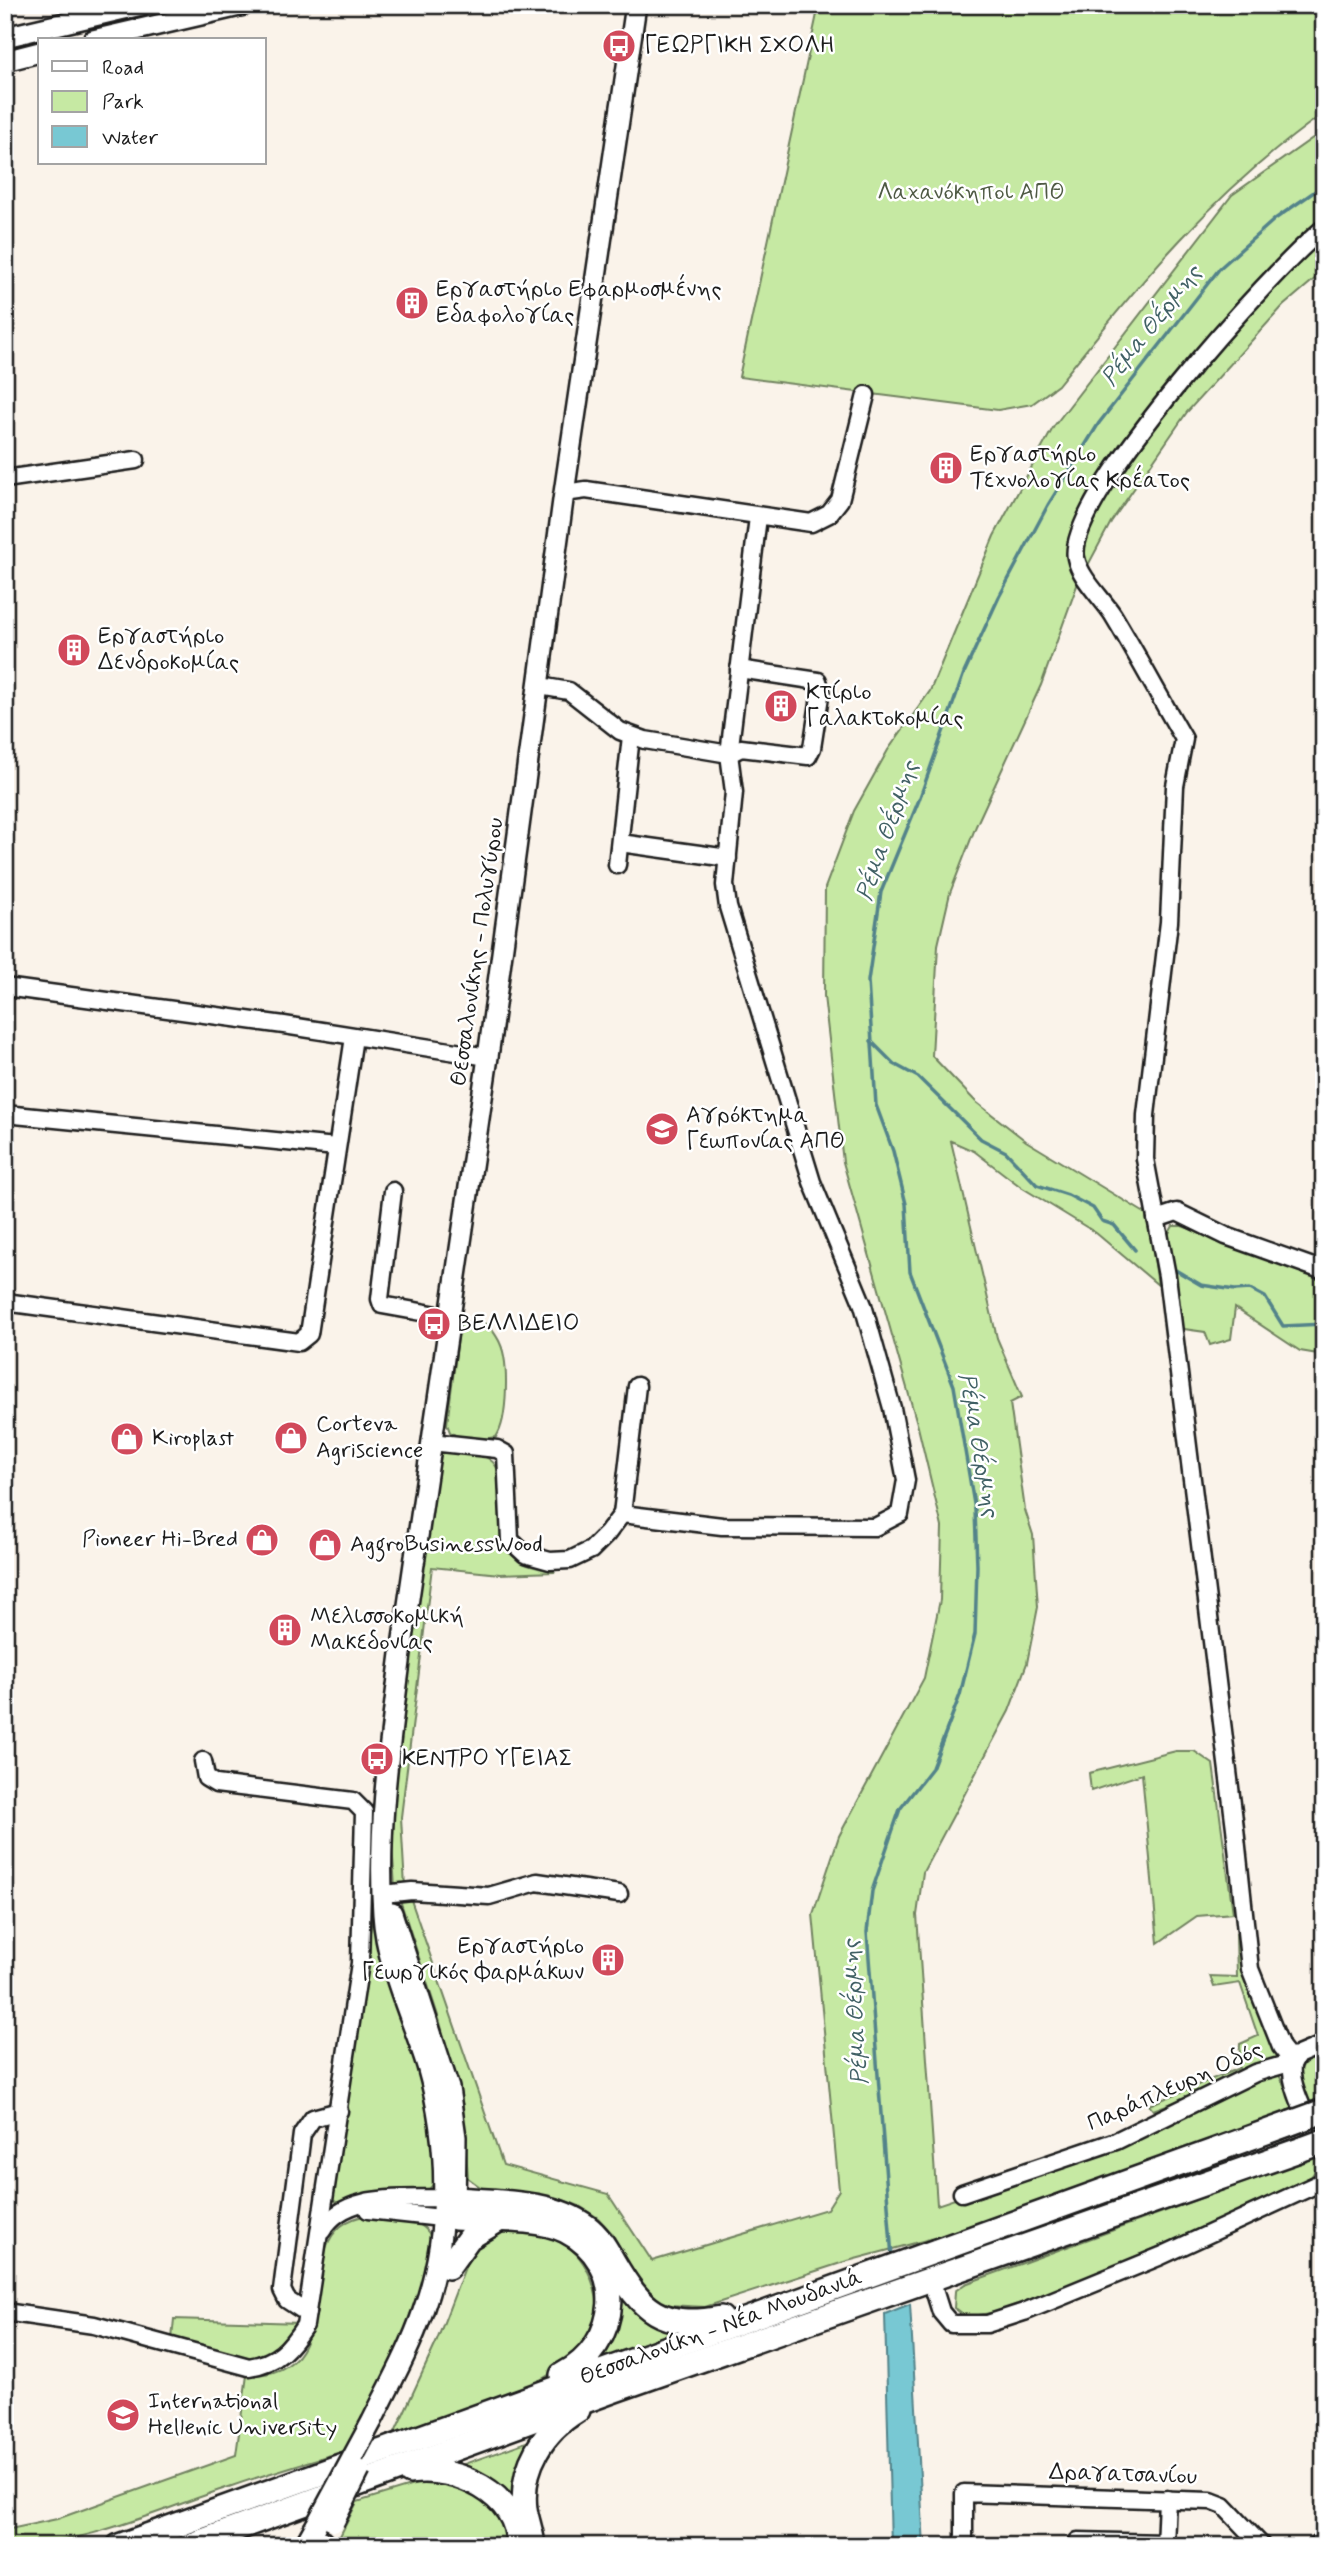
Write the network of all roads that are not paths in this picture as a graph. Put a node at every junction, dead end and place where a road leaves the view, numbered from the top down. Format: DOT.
graph roads {
  1 [pos="141,5"];
  2 [pos="244,5"];
  3 [pos="634,10"];
  4 [pos="5,37"];
  5 [pos="102,38"];
  6 [pos="38,53"];
  7 [pos="5,61"];
  8 [pos="1324,228"];
  9 [pos="866,395"];
  10 [pos="136,460"];
  11 [pos="5,479"];
  12 [pos="564,493"];
  13 [pos="758,517"];
  14 [pos="738,669"];
  15 [pos="540,686"];
  16 [pos="631,736"];
  17 [pos="729,754"];
  18 [pos="620,843"];
  19 [pos="728,858"];
  20 [pos="617,865"];
  21 [pos="5,987"];
  22 [pos="354,1037"];
  23 [pos="488,1057"];
  24 [pos="5,1114"];
  25 [pos="336,1146"];
  26 [pos="393,1191"];
  27 [pos="1156,1219"];
  28 [pos="1324,1271"];
  29 [pos="5,1302"];
  30 [pos="449,1317"];
  31 [pos="637,1387"];
  32 [pos="431,1442"];
  33 [pos="622,1514"];
  34 [pos="203,1761"];
  35 [pos="383,1894"];
  36 [pos="619,1894"];
  37 [pos="1324,2043"];
  38 [pos="1293,2063"];
  39 [pos="339,2110"];
  40 [pos="1322,2111"];
  41 [pos="1317,2146"];
  42 [pos="1324,2181"];
  43 [pos="962,2193"];
  44 [pos="449,2208"];
  45 [pos="498,2221"];
  46 [pos="321,2233"];
  47 [pos="448,2267"];
  48 [pos="928,2289"];
  49 [pos="803,2300"];
  50 [pos="5,2312"];
  51 [pos="307,2313"];
  52 [pos="615,2390"];
  53 [pos="511,2403"];
  54 [pos="377,2424"];
  55 [pos="380,2477"];
  56 [pos="1167,2499"];
  57 [pos="319,2538"];
  58 [pos="1324,2538"];
  59 [pos="1165,2544"];
  60 [pos="119,2546"];
  61 [pos="189,2546"];
  62 [pos="518,2546"];
  63 [pos="533,2546"];
  64 [pos="964,2546"];
  65 [pos="1077,2546"];
  66 [pos="1262,2546"];
  67 [pos="1315,2546"];
  1 -- 4 [label="main road"];
  2 -- 5 [label="main road"];
  3 -- 12 [label="main road, Θεσσαλονίκης - Πολυγύρου"];
  6 -- 7 [label="main road"];
  8 -- 27 [label="street"];
  9 -- 13 [label="street"];
  10 -- 11 [label="street"];
  12 -- 13 [label="street"];
  12 -- 15 [label="main road, Θεσσαλονίκης - Πολυγύρου"];
  13 -- 14 [label="street"];
  14 -- 17 [label="street"];
  14 -- 17 [label="street"];
  15 -- 16 [label="street"];
  15 -- 23 [label="main road, Θεσσαλονίκης - Πολυγύρου"];
  16 -- 17 [label="street"];
  16 -- 18 [label="street"];
  17 -- 19 [label="street"];
  18 -- 19 [label="street"];
  18 -- 20 [label="street"];
  19 -- 33 [label="street"];
  21 -- 22 [label="street"];
  22 -- 23 [label="street"];
  22 -- 25 [label="street"];
  23 -- 30 [label="main road, Θεσσαλονίκης - Πολυγύρου"];
  24 -- 25 [label="street"];
  25 -- 29 [label="street"];
  26 -- 30 [label="street"];
  27 -- 28 [label="street"];
  27 -- 38 [label="street"];
  30 -- 32 [label="main road, Θεσσαλονίκης - Πολυγύρου"];
  31 -- 33 [label="street"];
  32 -- 33 [label="street"];
  32 -- 35 [label="main road, Θεσσαλονίκης - Πολυγύρου"];
  34 -- 39 [label="street"];
  35 -- 36 [label="street"];
  35 -- 44 [label="main road, Θεσσαλονίκης - Πολυγύρου"];
  37 -- 38 [label="street, Παράπλευρη Οδός"];
  38 -- 41 [label="street"];
  38 -- 43 [label="street, Παράπλευρη Οδός"];
  39 -- 46 [label="street"];
  39 -- 51 [label="street"];
  40 -- 49 [label="highway, Θεσσαλονίκη - Νέα Μουδανιά, bridge"];
  41 -- 48 [label="highway, Θεσσαλονίκη - Νέα Μουδανιά"];
  42 -- 48 [label="street"];
  44 -- 45 [label="highway"];
  44 -- 46 [label="street"];
  44 -- 47 [label="main road, Θεσσαλονίκης - Πολυγύρου"];
  44 -- 49 [label="highway"];
  44 -- 54 [label="main road, Θεσσαλονίκης - Πολυγύρου"];
  45 -- 47 [label="highway"];
  45 -- 53 [label="highway"];
  46 -- 51 [label="street"];
  47 -- 54 [label="main road, Θεσσαλονίκης - Πολυγύρου"];
  48 -- 52 [label="highway, Θεσσαλονίκη - Νέα Μουδανιά"];
  49 -- 53 [label="highway, Θεσσαλονίκη - Νέα Μουδανιά"];
  50 -- 51 [label="street"];
  52 -- 55 [label="highway, Θεσσαλονίκη - Νέα Μουδανιά"];
  52 -- 63 [label="highway"];
  53 -- 60 [label="highway, Θεσσαλονίκη - Νέα Μουδανιά"];
  54 -- 57 [label="main road, Θεσσαλονίκης - Πολυγύρου, bridge"];
  55 -- 61 [label="highway, Θεσσαλονίκη - Νέα Μουδανιά"];
  55 -- 62 [label="highway"];
  56 -- 59 [label="street"];
  56 -- 64 [label="street, Δραγατσανίου"];
  56 -- 66 [label="street, Δραγατσανίου"];
  58 -- 67 [label="street"];
  59 -- 65 [label="street"];
}
